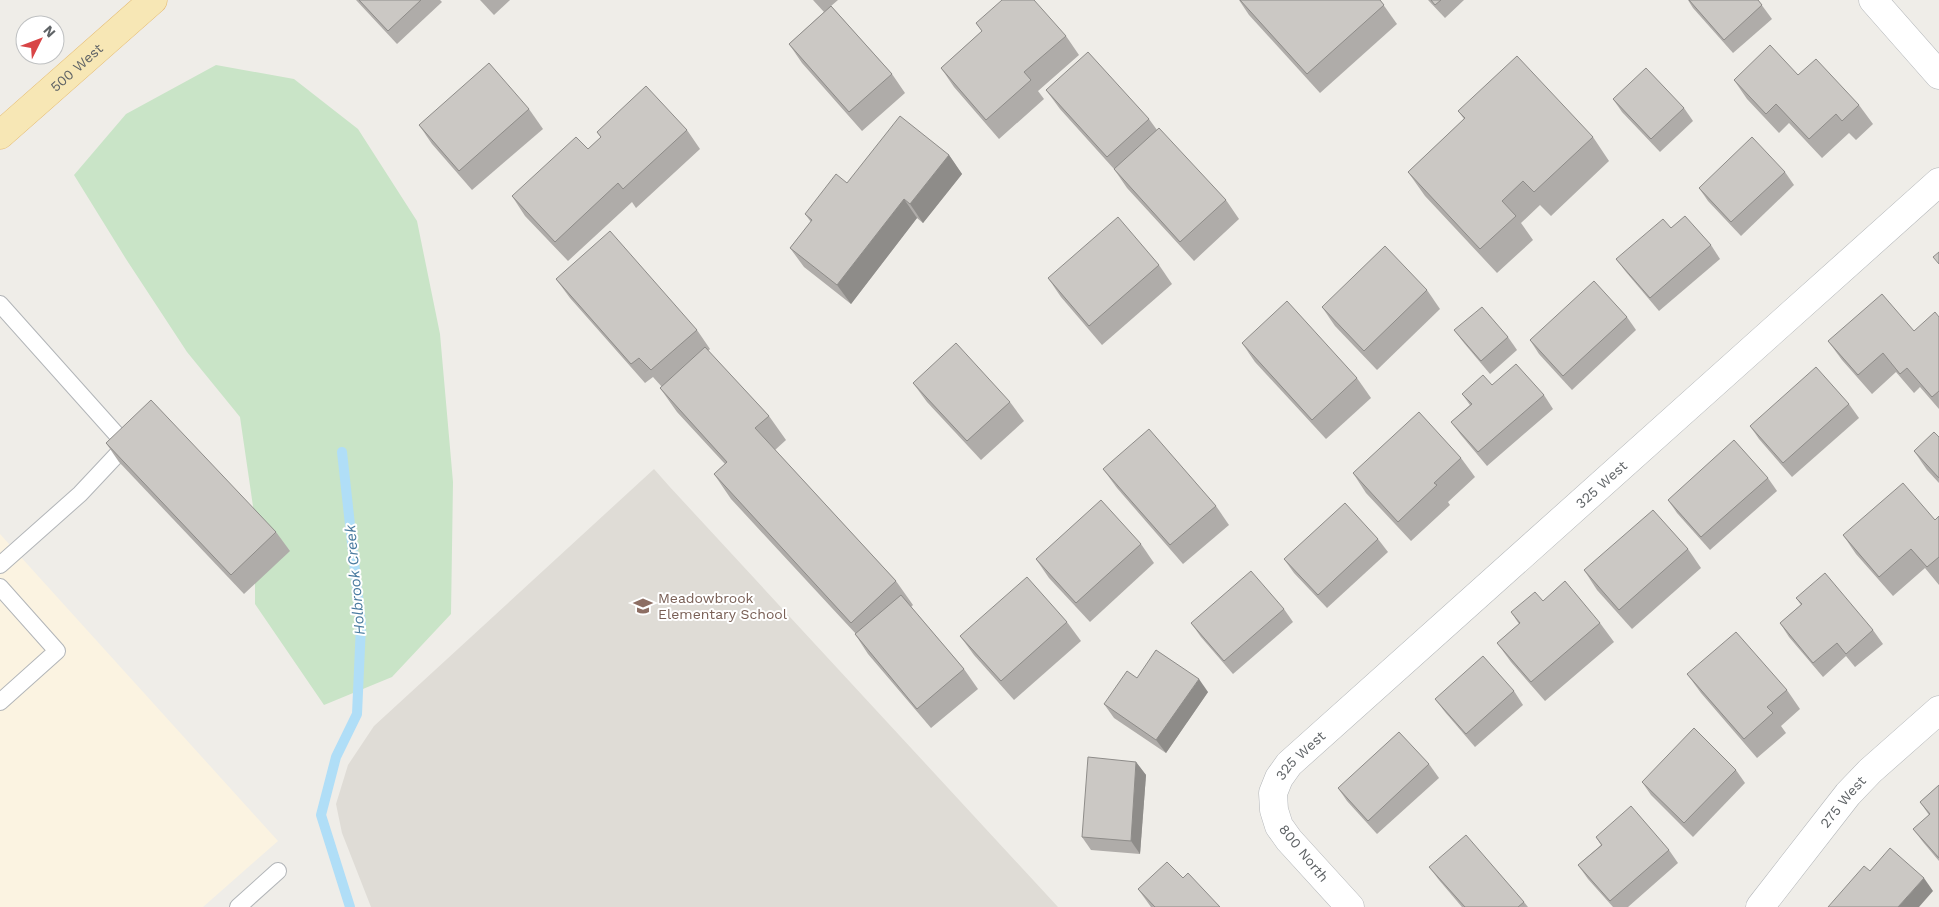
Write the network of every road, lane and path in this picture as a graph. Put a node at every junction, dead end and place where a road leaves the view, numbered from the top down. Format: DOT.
graph roads {
  1 [pos="153,0"];
  2 [pos="1873,0"];
  3 [pos="1939,74"];
  4 [pos="0,135"];
  5 [pos="1939,182"];
  6 [pos="0,304"];
  7 [pos="0,565"];
  8 [pos="0,587"];
  9 [pos="0,702"];
  10 [pos="1939,710"];
  11 [pos="1273,793"];
  12 [pos="278,871"];
  13 [pos="238,907"];
  14 [pos="1350,907"];
  15 [pos="1760,907"];
  1 -- 4 [label="main road, 500 West"];
  2 -- 3 [label="street"];
  5 -- 11 [label="street, 325 West"];
  6 -- 7 [label="lane"];
  8 -- 9 [label="lane"];
  10 -- 15 [label="street, 275 West"];
  11 -- 14 [label="street, 800 North"];
  12 -- 13 [label="lane"];
}
